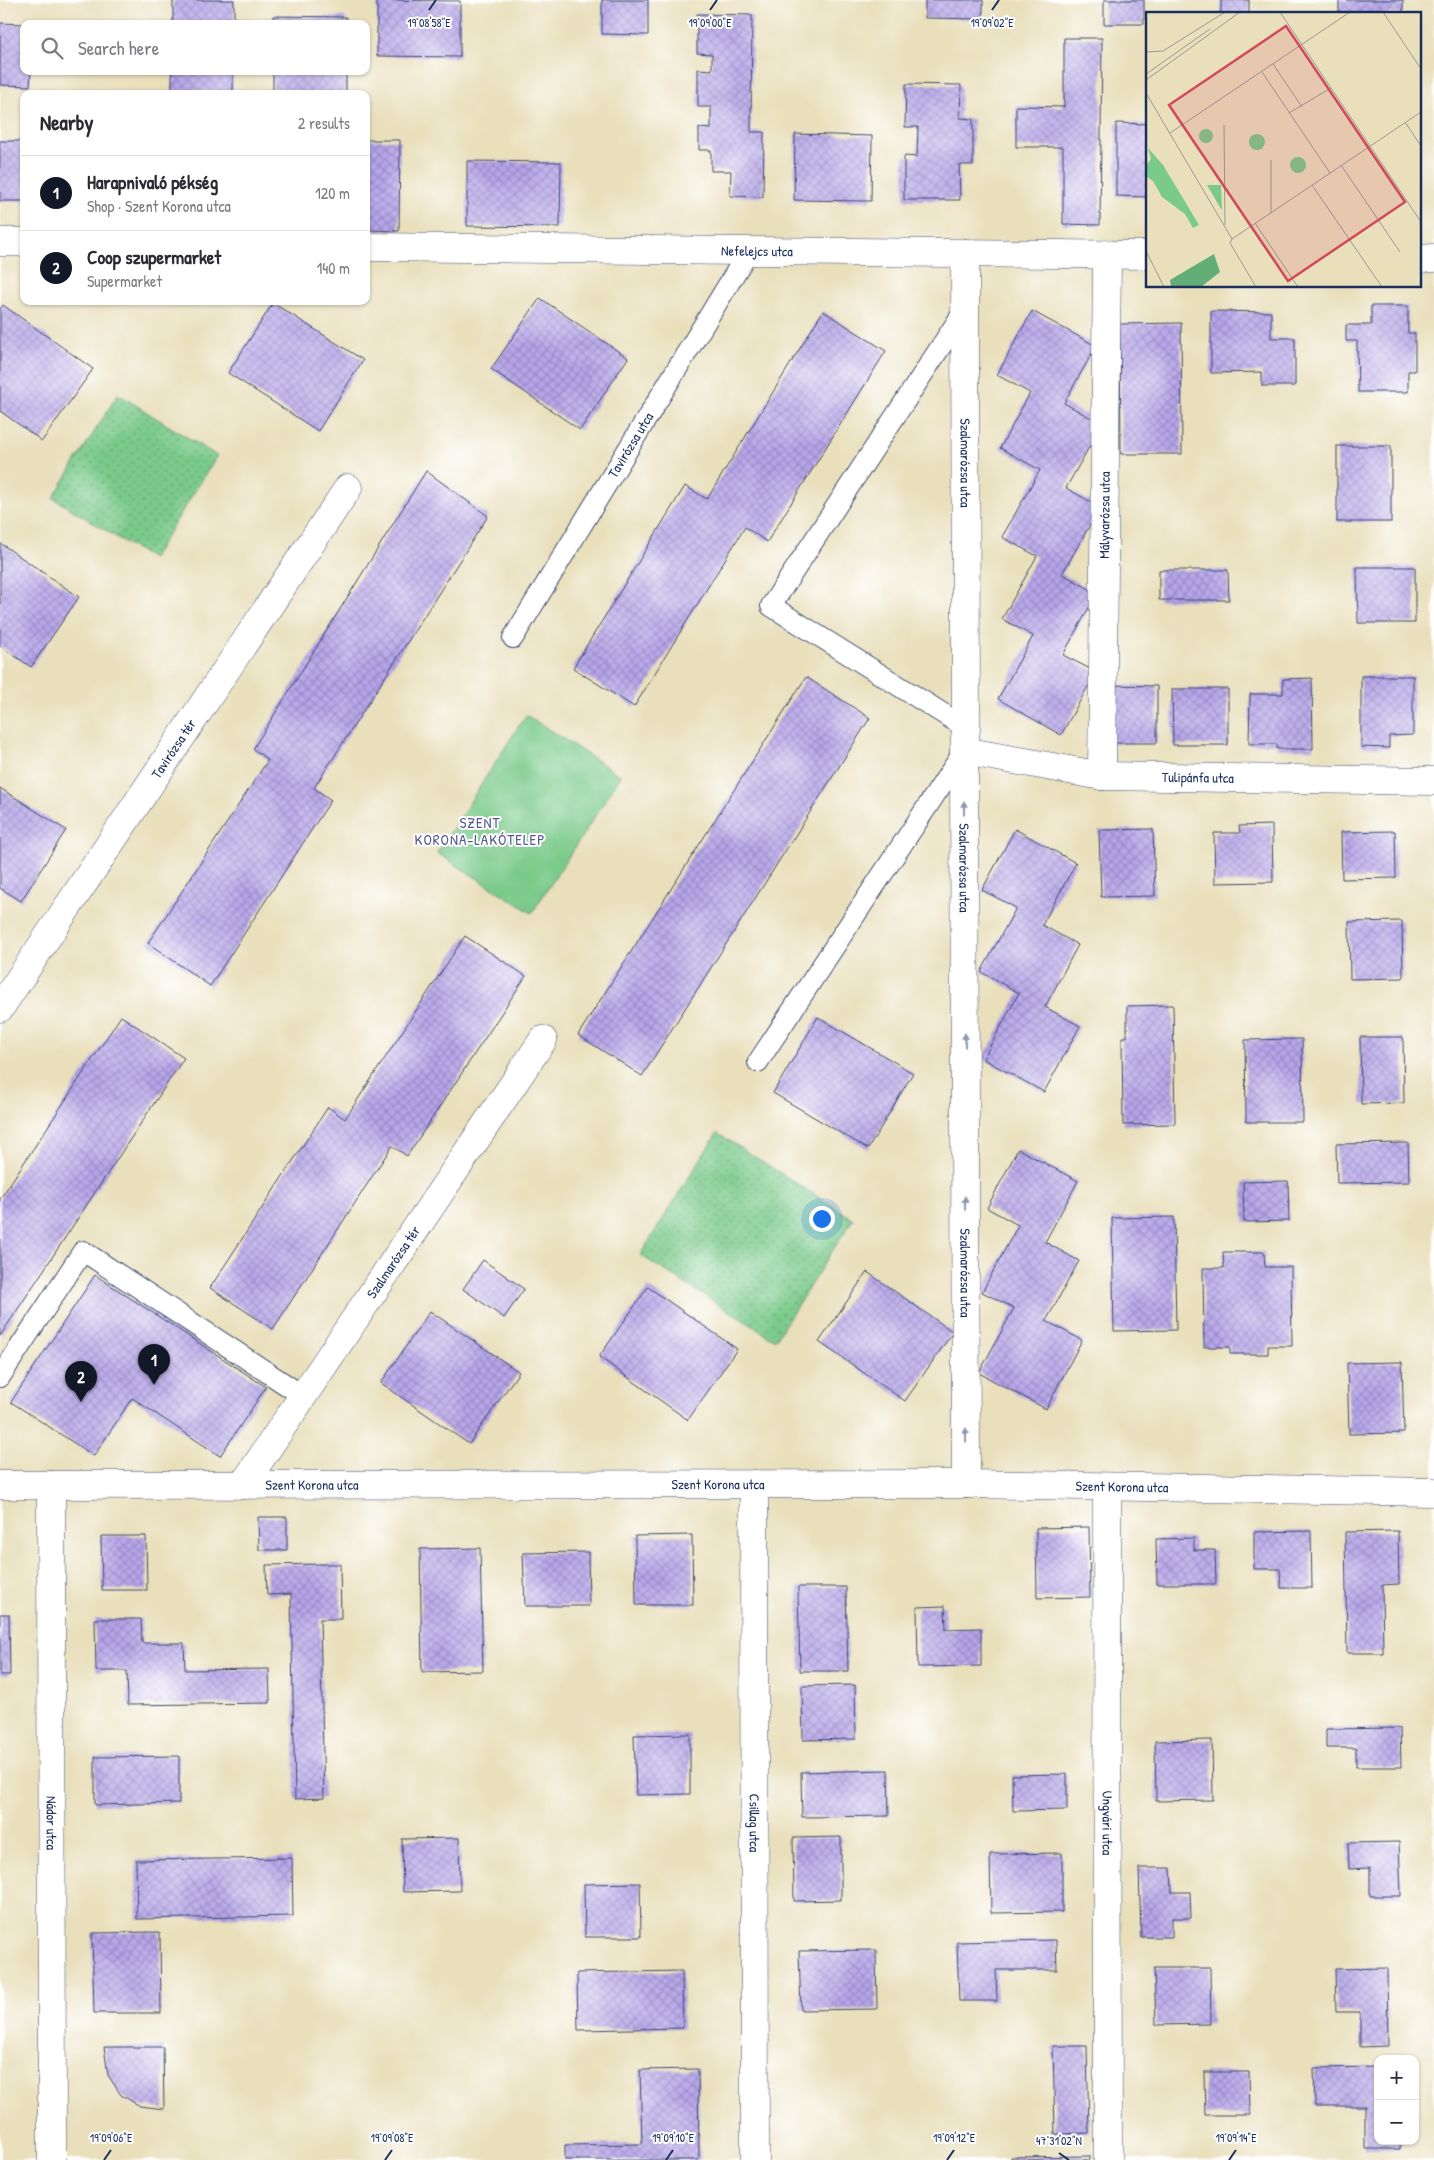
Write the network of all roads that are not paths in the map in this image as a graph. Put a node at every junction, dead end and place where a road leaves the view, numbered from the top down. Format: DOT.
graph roads {
  1 [pos="0,242"];
  2 [pos="20,242"];
  3 [pos="370,247"];
  4 [pos="748,252"];
  5 [pos="965,253"];
  6 [pos="1107,254"];
  7 [pos="1146,255"];
  8 [pos="966,308"];
  9 [pos="348,488"];
  10 [pos="513,638"];
  11 [pos="965,740"];
  12 [pos="1102,776"];
  13 [pos="1434,781"];
  14 [pos="0,1008"];
  15 [pos="543,1040"];
  16 [pos="758,1062"];
  17 [pos="0,1377"];
  18 [pos="303,1396"];
  19 [pos="754,1484"];
  20 [pos="966,1484"];
  21 [pos="0,1485"];
  22 [pos="51,1485"];
  23 [pos="243,1485"];
  24 [pos="1107,1486"];
  25 [pos="1434,1492"];
  26 [pos="52,2160"];
  27 [pos="755,2160"];
  28 [pos="1108,2160"];
  1 -- 2 [label="street"];
  3 -- 4 [label="street, Nefelejcs utca"];
  4 -- 5 [label="street, Nefelejcs utca"];
  4 -- 10 [label="lane, Tavirózsa utca"];
  5 -- 6 [label="street, Nefelejcs utca"];
  5 -- 8 [label="street, Szalmarózsa utca"];
  6 -- 7 [label="street, Nefelejcs utca"];
  6 -- 12 [label="street, Mályvarózsa utca"];
  8 -- 11 [label="street, Szalmarózsa utca"];
  8 -- 11 [label="lane"];
  9 -- 14 [label="street, Tavirózsa tér"];
  11 -- 12 [label="street, Tulipánfa utca"];
  11 -- 16 [label="lane"];
  20 -- 11 [label="street, Szalmarózsa utca, one-way"];
  12 -- 13 [label="street, Tulipánfa utca"];
  15 -- 18 [label="street, Szalmarózsa tér"];
  17 -- 18 [label="lane"];
  18 -- 23 [label="street, Szalmarózsa tér"];
  19 -- 20 [label="street, Szent Korona utca"];
  19 -- 23 [label="street, Szent Korona utca"];
  19 -- 27 [label="street, Csillag utca"];
  20 -- 24 [label="street, Szent Korona utca"];
  21 -- 22 [label="street, Szent Korona utca"];
  22 -- 23 [label="street, Szent Korona utca"];
  22 -- 26 [label="street, Nádor utca"];
  24 -- 25 [label="street, Szent Korona utca"];
  24 -- 28 [label="street, Ungvári utca"];
}
